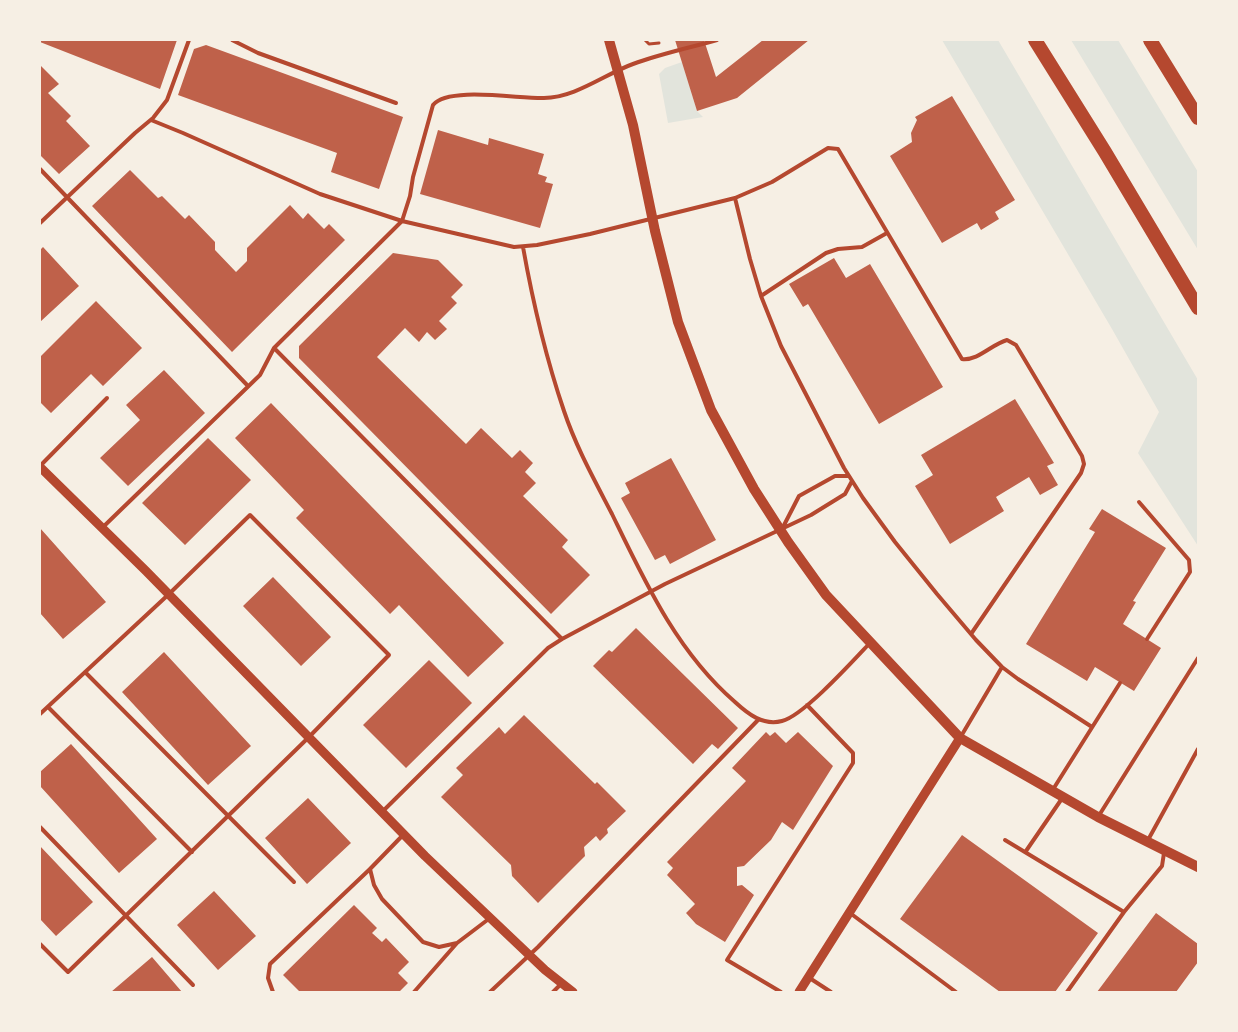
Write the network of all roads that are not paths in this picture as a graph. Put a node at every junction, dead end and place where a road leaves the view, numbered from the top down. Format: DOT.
graph roads {
  1 [pos="189,40"];
  2 [pos="232,40"];
  3 [pos="609,40"];
  4 [pos="717,40"];
  5 [pos="1035,40"];
  6 [pos="1150,40"];
  7 [pos="619,70"];
  8 [pos="396,103"];
  9 [pos="1198,118"];
  10 [pos="151,120"];
  11 [pos="40,169"];
  12 [pos="68,196"];
  13 [pos="735,198"];
  14 [pos="653,218"];
  15 [pos="402,221"];
  16 [pos="40,223"];
  17 [pos="888,233"];
  18 [pos="523,247"];
  19 [pos="761,296"];
  20 [pos="1198,308"];
  21 [pos="274,348"];
  22 [pos="248,386"];
  23 [pos="107,398"];
  24 [pos="40,467"];
  25 [pos="849,476"];
  26 [pos="852,481"];
  27 [pos="1139,502"];
  28 [pos="102,528"];
  29 [pos="781,531"];
  30 [pos="650,592"];
  31 [pos="169,594"];
  32 [pos="971,634"];
  33 [pos="562,639"];
  34 [pos="1147,639"];
  35 [pos="870,643"];
  36 [pos="1198,658"];
  37 [pos="1002,666"];
  38 [pos="85,672"];
  39 [pos="1120,683"];
  40 [pos="807,705"];
  41 [pos="48,707"];
  42 [pos="40,714"];
  43 [pos="759,719"];
  44 [pos="1092,727"];
  45 [pos="309,737"];
  46 [pos="960,738"];
  47 [pos="1198,748"];
  48 [pos="1052,791"];
  49 [pos="1063,797"];
  50 [pos="382,812"];
  51 [pos="228,816"];
  52 [pos="1098,817"];
  53 [pos="40,827"];
  54 [pos="404,834"];
  55 [pos="1005,840"];
  56 [pos="1147,842"];
  57 [pos="1165,850"];
  58 [pos="192,852"];
  59 [pos="1026,852"];
  60 [pos="1198,867"];
  61 [pos="370,869"];
  62 [pos="294,882"];
  63 [pos="850,912"];
  64 [pos="1124,912"];
  65 [pos="126,916"];
  66 [pos="491,918"];
  67 [pos="457,943"];
  68 [pos="40,944"];
  69 [pos="530,956"];
  70 [pos="808,977"];
  71 [pos="562,983"];
  72 [pos="193,985"];
  73 [pos="273,992"];
  74 [pos="414,992"];
  75 [pos="490,992"];
  76 [pos="553,992"];
  77 [pos="573,992"];
  78 [pos="781,992"];
  79 [pos="799,992"];
  80 [pos="831,992"];
  81 [pos="956,992"];
  82 [pos="1067,992"];
  1 -- 10 [label="lane"];
  2 -- 8 [label="lane"];
  3 -- 7 [label="main road"];
  4 -- 7 [label="lane"];
  5 -- 20 [label="highway"];
  6 -- 9 [label="highway"];
  7 -- 14 [label="main road"];
  7 -- 15 [label="lane"];
  10 -- 12 [label="lane"];
  10 -- 15 [label="lane"];
  11 -- 12 [label="lane"];
  12 -- 16 [label="lane"];
  12 -- 22 [label="lane"];
  13 -- 14 [label="lane"];
  13 -- 17 [label="lane"];
  13 -- 19 [label="lane"];
  14 -- 18 [label="lane"];
  14 -- 29 [label="main road"];
  15 -- 18 [label="lane"];
  15 -- 21 [label="lane"];
  17 -- 19 [label="lane"];
  17 -- 32 [label="lane"];
  18 -- 30 [label="lane"];
  19 -- 25 [label="lane"];
  21 -- 22 [label="lane"];
  21 -- 33 [label="lane"];
  22 -- 28 [label="lane"];
  23 -- 24 [label="lane"];
  24 -- 28 [label="street"];
  25 -- 26 [label="lane"];
  25 -- 29 [label="lane"];
  26 -- 29 [label="lane"];
  26 -- 32 [label="lane"];
  27 -- 34 [label="lane"];
  28 -- 31 [label="street"];
  29 -- 30 [label="lane"];
  29 -- 35 [label="main road"];
  30 -- 33 [label="lane"];
  30 -- 43 [label="lane"];
  31 -- 38 [label="lane"];
  31 -- 45 [label="street"];
  31 -- 45 [label="lane"];
  32 -- 37 [label="lane"];
  33 -- 50 [label="lane"];
  35 -- 40 [label="lane"];
  35 -- 46 [label="main road"];
  36 -- 52 [label="lane"];
  37 -- 44 [label="lane"];
  37 -- 46 [label="lane"];
  38 -- 41 [label="lane"];
  38 -- 51 [label="lane"];
  39 -- 44 [label="lane"];
  40 -- 43 [label="lane"];
  40 -- 78 [label="lane"];
  41 -- 42 [label="lane"];
  41 -- 58 [label="lane"];
  43 -- 69 [label="lane"];
  44 -- 48 [label="lane"];
  45 -- 50 [label="street"];
  45 -- 51 [label="lane"];
  46 -- 48 [label="main road"];
  46 -- 63 [label="street"];
  47 -- 56 [label="lane"];
  48 -- 49 [label="main road"];
  49 -- 52 [label="main road"];
  49 -- 59 [label="lane"];
  50 -- 54 [label="street"];
  51 -- 58 [label="lane"];
  51 -- 62 [label="lane"];
  52 -- 56 [label="main road"];
  53 -- 65 [label="lane"];
  54 -- 61 [label="lane"];
  54 -- 66 [label="street"];
  55 -- 59 [label="lane"];
  56 -- 57 [label="main road"];
  57 -- 60 [label="main road"];
  57 -- 64 [label="lane"];
  58 -- 65 [label="lane"];
  59 -- 64 [label="lane"];
  61 -- 67 [label="lane"];
  61 -- 73 [label="lane"];
  63 -- 70 [label="street"];
  63 -- 81 [label="lane"];
  64 -- 82 [label="lane"];
  65 -- 68 [label="lane"];
  65 -- 72 [label="lane"];
  66 -- 67 [label="lane"];
  66 -- 69 [label="street"];
  67 -- 74 [label="lane"];
  69 -- 71 [label="street"];
  69 -- 75 [label="lane"];
  70 -- 79 [label="street"];
  70 -- 80 [label="lane"];
  71 -- 76 [label="lane"];
  71 -- 77 [label="street"];
}
